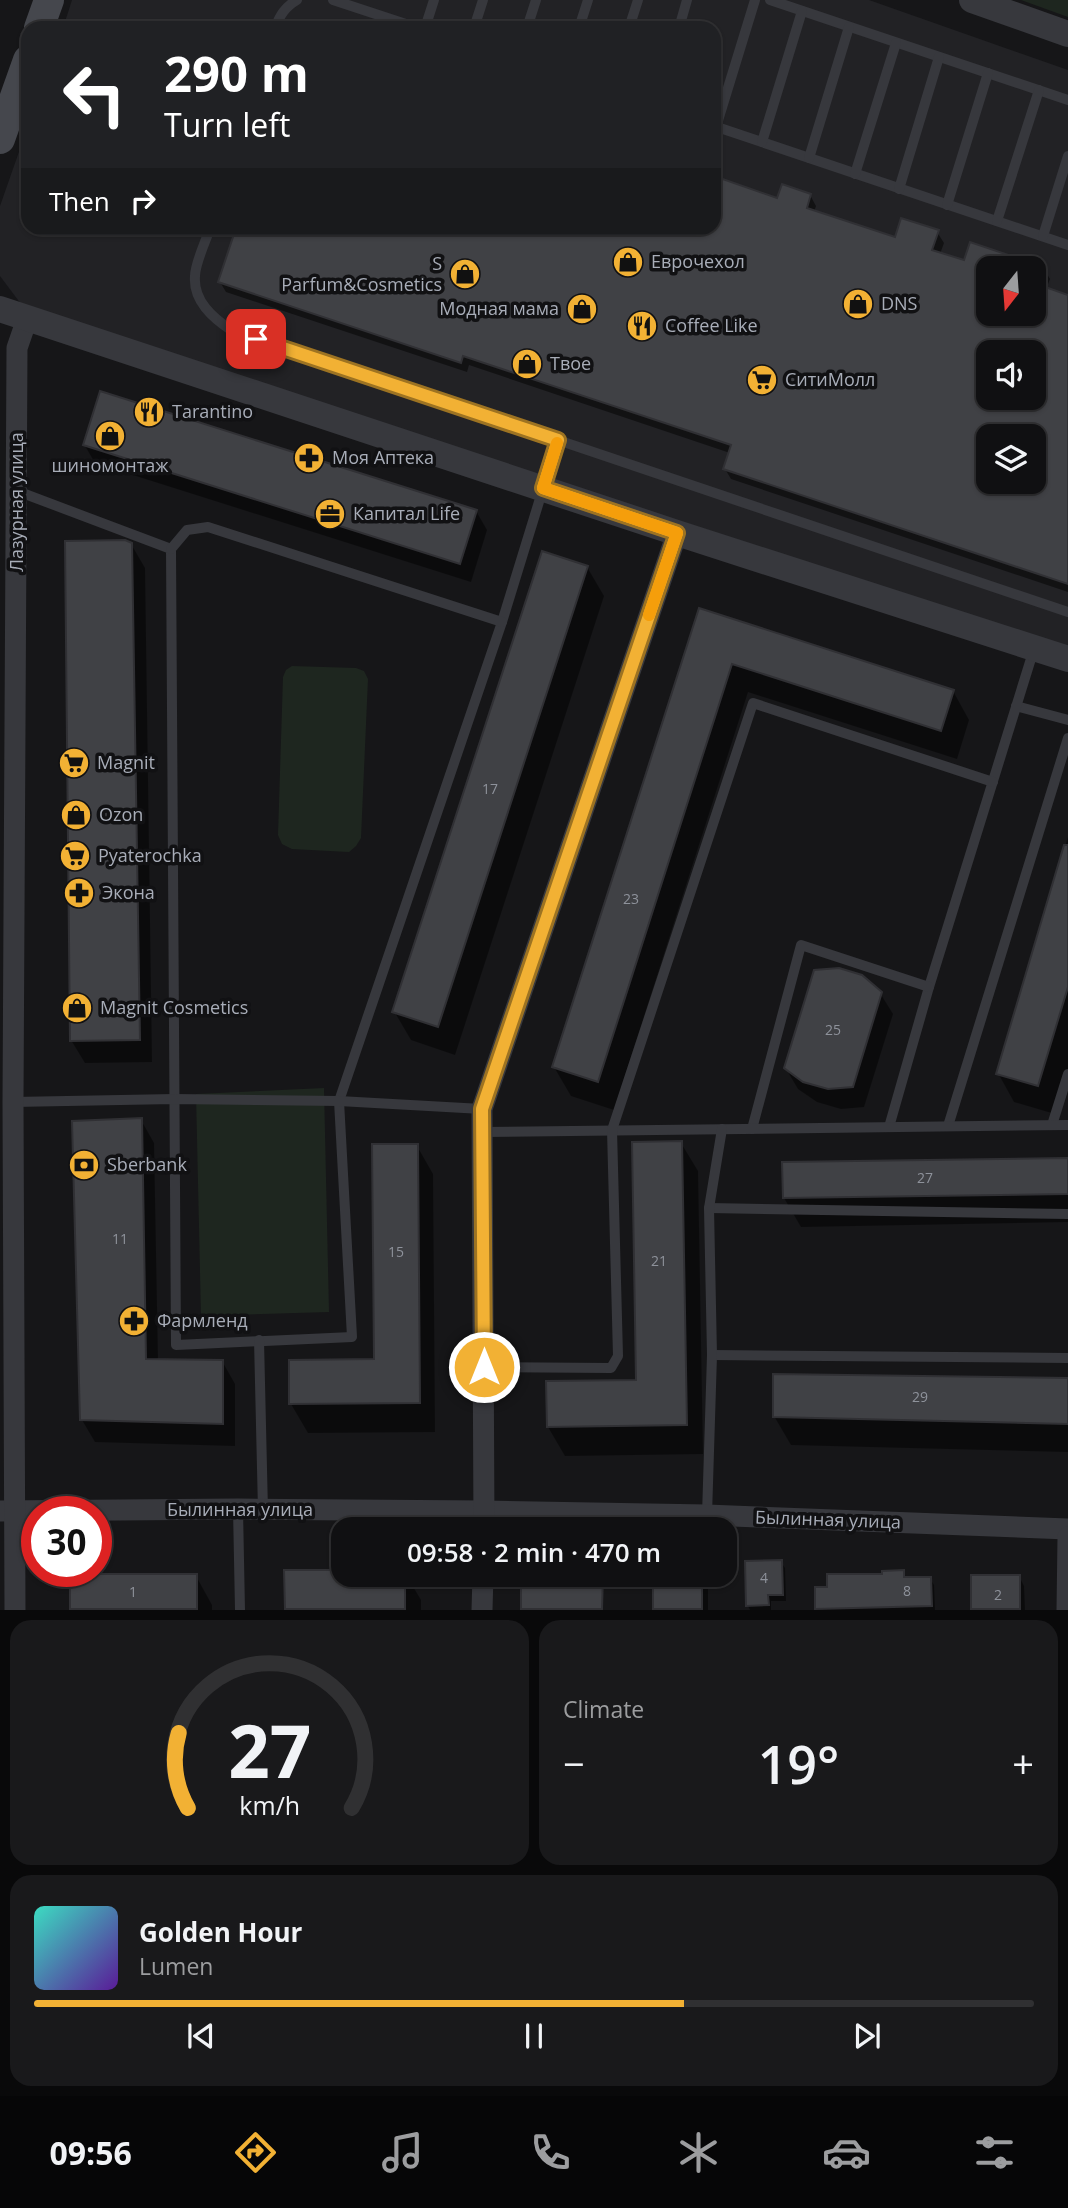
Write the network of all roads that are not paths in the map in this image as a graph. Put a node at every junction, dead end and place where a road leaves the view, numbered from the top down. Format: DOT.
graph roads {
  1 [pos="49,0"];
  2 [pos="297,0"];
  3 [pos="333,0"];
  4 [pos="434,0"];
  5 [pos="483,0"];
  6 [pos="536,0"];
  7 [pos="588,0"];
  8 [pos="638,0"];
  9 [pos="687,0"];
  10 [pos="755,0"];
  11 [pos="770,0"];
  12 [pos="972,0"];
  13 [pos="365,5"];
  14 [pos="802,11"];
  15 [pos="42,21"];
  16 [pos="278,21"];
  17 [pos="402,21"];
  18 [pos="427,21"];
  19 [pos="476,21"];
  20 [pos="529,21"];
  21 [pos="581,21"];
  22 [pos="631,21"];
  23 [pos="681,21"];
  24 [pos="849,27"];
  25 [pos="1068,34"];
  26 [pos="896,43"];
  27 [pos="939,57"];
  28 [pos="988,73"];
  29 [pos="21,80"];
  30 [pos="1038,90"];
  31 [pos="1068,100"];
  32 [pos="721,107"];
  33 [pos="721,128"];
  34 [pos="0,139"];
  35 [pos="762,142"];
  36 [pos="1068,156"];
  37 [pos="809,159"];
  38 [pos="855,174"];
  39 [pos="899,189"];
  40 [pos="947,205"];
  41 [pos="997,221"];
  42 [pos="208,235"];
  43 [pos="1043,236"];
  44 [pos="1068,245"];
  45 [pos="0,309"];
  46 [pos="27,319"];
  47 [pos="558,440"];
  48 [pos="543,488"];
  49 [pos="17,491"];
  50 [pos="677,533"];
  51 [pos="171,549"];
  52 [pos="1068,611"];
  53 [pos="502,622"];
  54 [pos="1034,649"];
  55 [pos="1068,659"];
  56 [pos="1016,706"];
  57 [pos="1068,720"];
  58 [pos="1068,738"];
  59 [pos="993,782"];
  60 [pos="929,987"];
  61 [pos="1068,1074"];
  62 [pos="174,1099"];
  63 [pos="339,1101"];
  64 [pos="13,1102"];
  65 [pos="482,1109"];
  66 [pos="1052,1125"];
  67 [pos="1068,1125"];
  68 [pos="948,1126"];
  69 [pos="889,1127"];
  70 [pos="722,1129"];
  71 [pos="752,1129"];
  72 [pos="612,1130"];
  73 [pos="482,1132"];
  74 [pos="709,1208"];
  75 [pos="1068,1214"];
  76 [pos="259,1340"];
  77 [pos="712,1355"];
  78 [pos="1068,1358"];
  79 [pos="484,1367"];
  80 [pos="238,1509"];
  81 [pos="7,1511"];
  82 [pos="263,1511"];
  83 [pos="707,1515"];
  84 [pos="410,1517"];
  85 [pos="484,1517"];
  86 [pos="618,1517"];
  87 [pos="1068,1529"];
  88 [pos="1068,1537"];
  89 [pos="483,1587"];
  90 [pos="15,1609"];
  91 [pos="240,1609"];
  92 [pos="482,1609"];
  93 [pos="1067,1609"];
  1 -- 15 [label="main road"];
  2 -- 16 [label="lane"];
  3 -- 13 [label="lane"];
  4 -- 18 [label="lane"];
  5 -- 19 [label="lane"];
  6 -- 20 [label="lane"];
  7 -- 21 [label="lane"];
  8 -- 22 [label="lane"];
  9 -- 23 [label="lane"];
  10 -- 32 [label="lane"];
  11 -- 14 [label="lane"];
  12 -- 25 [label="street"];
  13 -- 17 [label="lane"];
  14 -- 24 [label="lane"];
  14 -- 35 [label="lane"];
  24 -- 26 [label="lane"];
  24 -- 37 [label="lane"];
  26 -- 27 [label="lane"];
  26 -- 38 [label="lane"];
  27 -- 28 [label="lane"];
  27 -- 39 [label="lane"];
  28 -- 30 [label="lane"];
  28 -- 40 [label="lane"];
  29 -- 34 [label="main road"];
  30 -- 31 [label="lane"];
  30 -- 41 [label="lane"];
  33 -- 35 [label="lane"];
  35 -- 37 [label="lane"];
  36 -- 43 [label="lane"];
  37 -- 38 [label="lane"];
  38 -- 39 [label="lane"];
  39 -- 40 [label="lane"];
  40 -- 41 [label="lane"];
  41 -- 43 [label="lane"];
  42 -- 47 [label="lane"];
  43 -- 44 [label="lane"];
  45 -- 46 [label="street"];
  46 -- 48 [label="street"];
  46 -- 49 [label="street, Лазурная улица"];
  47 -- 48 [label="lane"];
  47 -- 52 [label="lane"];
  48 -- 50 [label="street"];
  48 -- 53 [label="lane"];
  49 -- 51 [label="lane"];
  49 -- 64 [label="street, Лазурная улица"];
  50 -- 54 [label="street"];
  50 -- 65 [label="street"];
  51 -- 53 [label="lane"];
  51 -- 62 [label="lane"];
  53 -- 63 [label="lane"];
  54 -- 55 [label="street"];
  54 -- 56 [label="lane"];
  56 -- 57 [label="lane"];
  56 -- 59 [label="lane"];
  58 -- 68 [label="lane"];
  59 -- 60 [label="lane"];
  59 -- 72 [label="lane"];
  60 -- 69 [label="lane"];
  60 -- 71 [label="lane"];
  61 -- 66 [label="lane"];
  62 -- 63 [label="lane"];
  62 -- 64 [label="lane"];
  62 -- 76 [label="lane"];
  63 -- 65 [label="lane"];
  63 -- 76 [label="lane"];
  64 -- 81 [label="street, Лазурная улица"];
  65 -- 73 [label="street"];
  66 -- 67 [label="lane"];
  66 -- 68 [label="lane"];
  68 -- 69 [label="lane"];
  69 -- 71 [label="lane"];
  70 -- 71 [label="lane"];
  70 -- 72 [label="lane"];
  70 -- 74 [label="lane"];
  72 -- 73 [label="lane"];
  72 -- 79 [label="lane"];
  73 -- 79 [label="street"];
  74 -- 75 [label="lane"];
  74 -- 77 [label="lane"];
  76 -- 82 [label="lane"];
  77 -- 78 [label="lane"];
  77 -- 83 [label="lane"];
  79 -- 85 [label="street"];
  80 -- 81 [label="street, Былинная улица"];
  80 -- 82 [label="street, Былинная улица"];
  80 -- 91 [label="lane"];
  81 -- 90 [label="street, Лазурная улица"];
  82 -- 84 [label="street, Былинная улица"];
  83 -- 86 [label="street, Былинная улица"];
  83 -- 87 [label="street, Былинная улица"];
  88 -- 93 [label="street"];
  89 -- 92 [label="street"];
}
